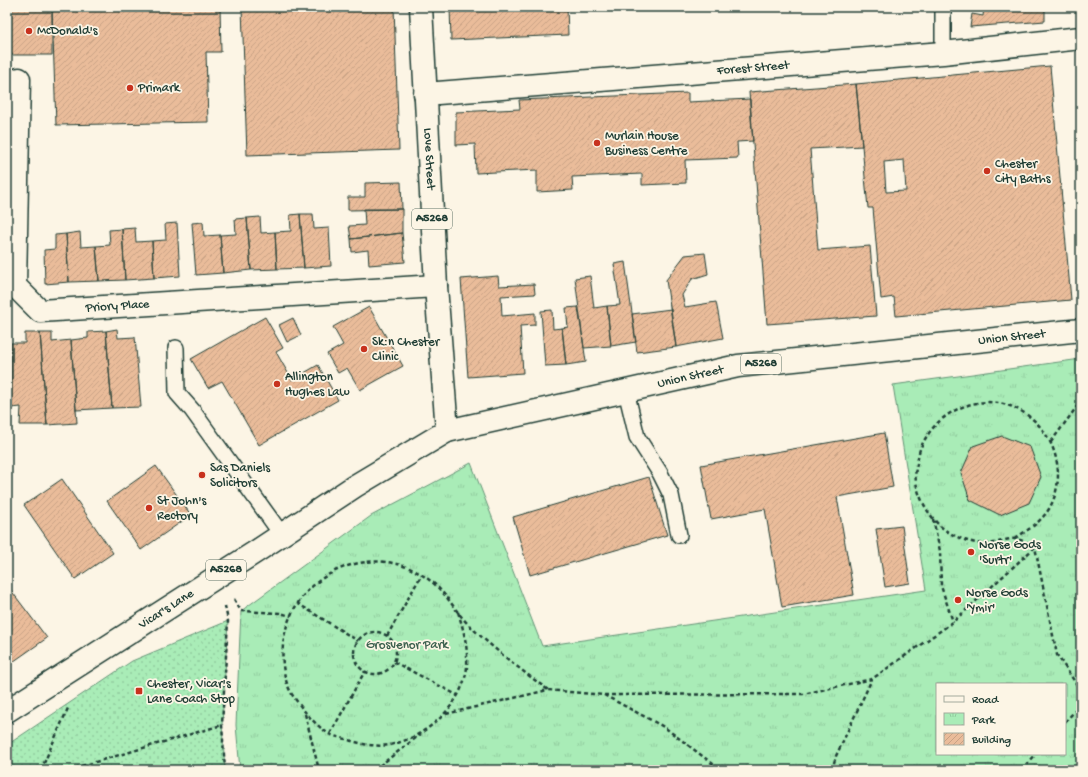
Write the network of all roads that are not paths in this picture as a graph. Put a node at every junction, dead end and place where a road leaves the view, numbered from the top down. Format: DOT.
graph roads {
  1 [pos="421,7"];
  2 [pos="943,7"];
  3 [pos="1081,38"];
  4 [pos="943,53"];
  5 [pos="19,79"];
  6 [pos="425,94"];
  7 [pos="436,286"];
  8 [pos="1081,330"];
  9 [pos="176,348"];
  10 [pos="626,391"];
  11 [pos="447,431"];
  12 [pos="282,535"];
  13 [pos="679,536"];
  14 [pos="7,711"];
  1 -- 6 [label="main road, Love Street / A5268"];
  2 -- 4 [label="lane"];
  3 -- 4 [label="main road, Forest Street"];
  4 -- 6 [label="main road, Forest Street"];
  5 -- 7 [label="main road, Priory Place"];
  6 -- 7 [label="main road, Love Street / A5268"];
  7 -- 11 [label="main road, Love Street / A5268"];
  8 -- 10 [label="main road, Union Street / A5268"];
  9 -- 12 [label="lane"];
  10 -- 11 [label="main road, Union Street / A5268"];
  10 -- 13 [label="lane"];
  11 -- 12 [label="main road, Vicar's Lane / A5268"];
  12 -- 14 [label="main road, Vicar's Lane / A5268"];
}
